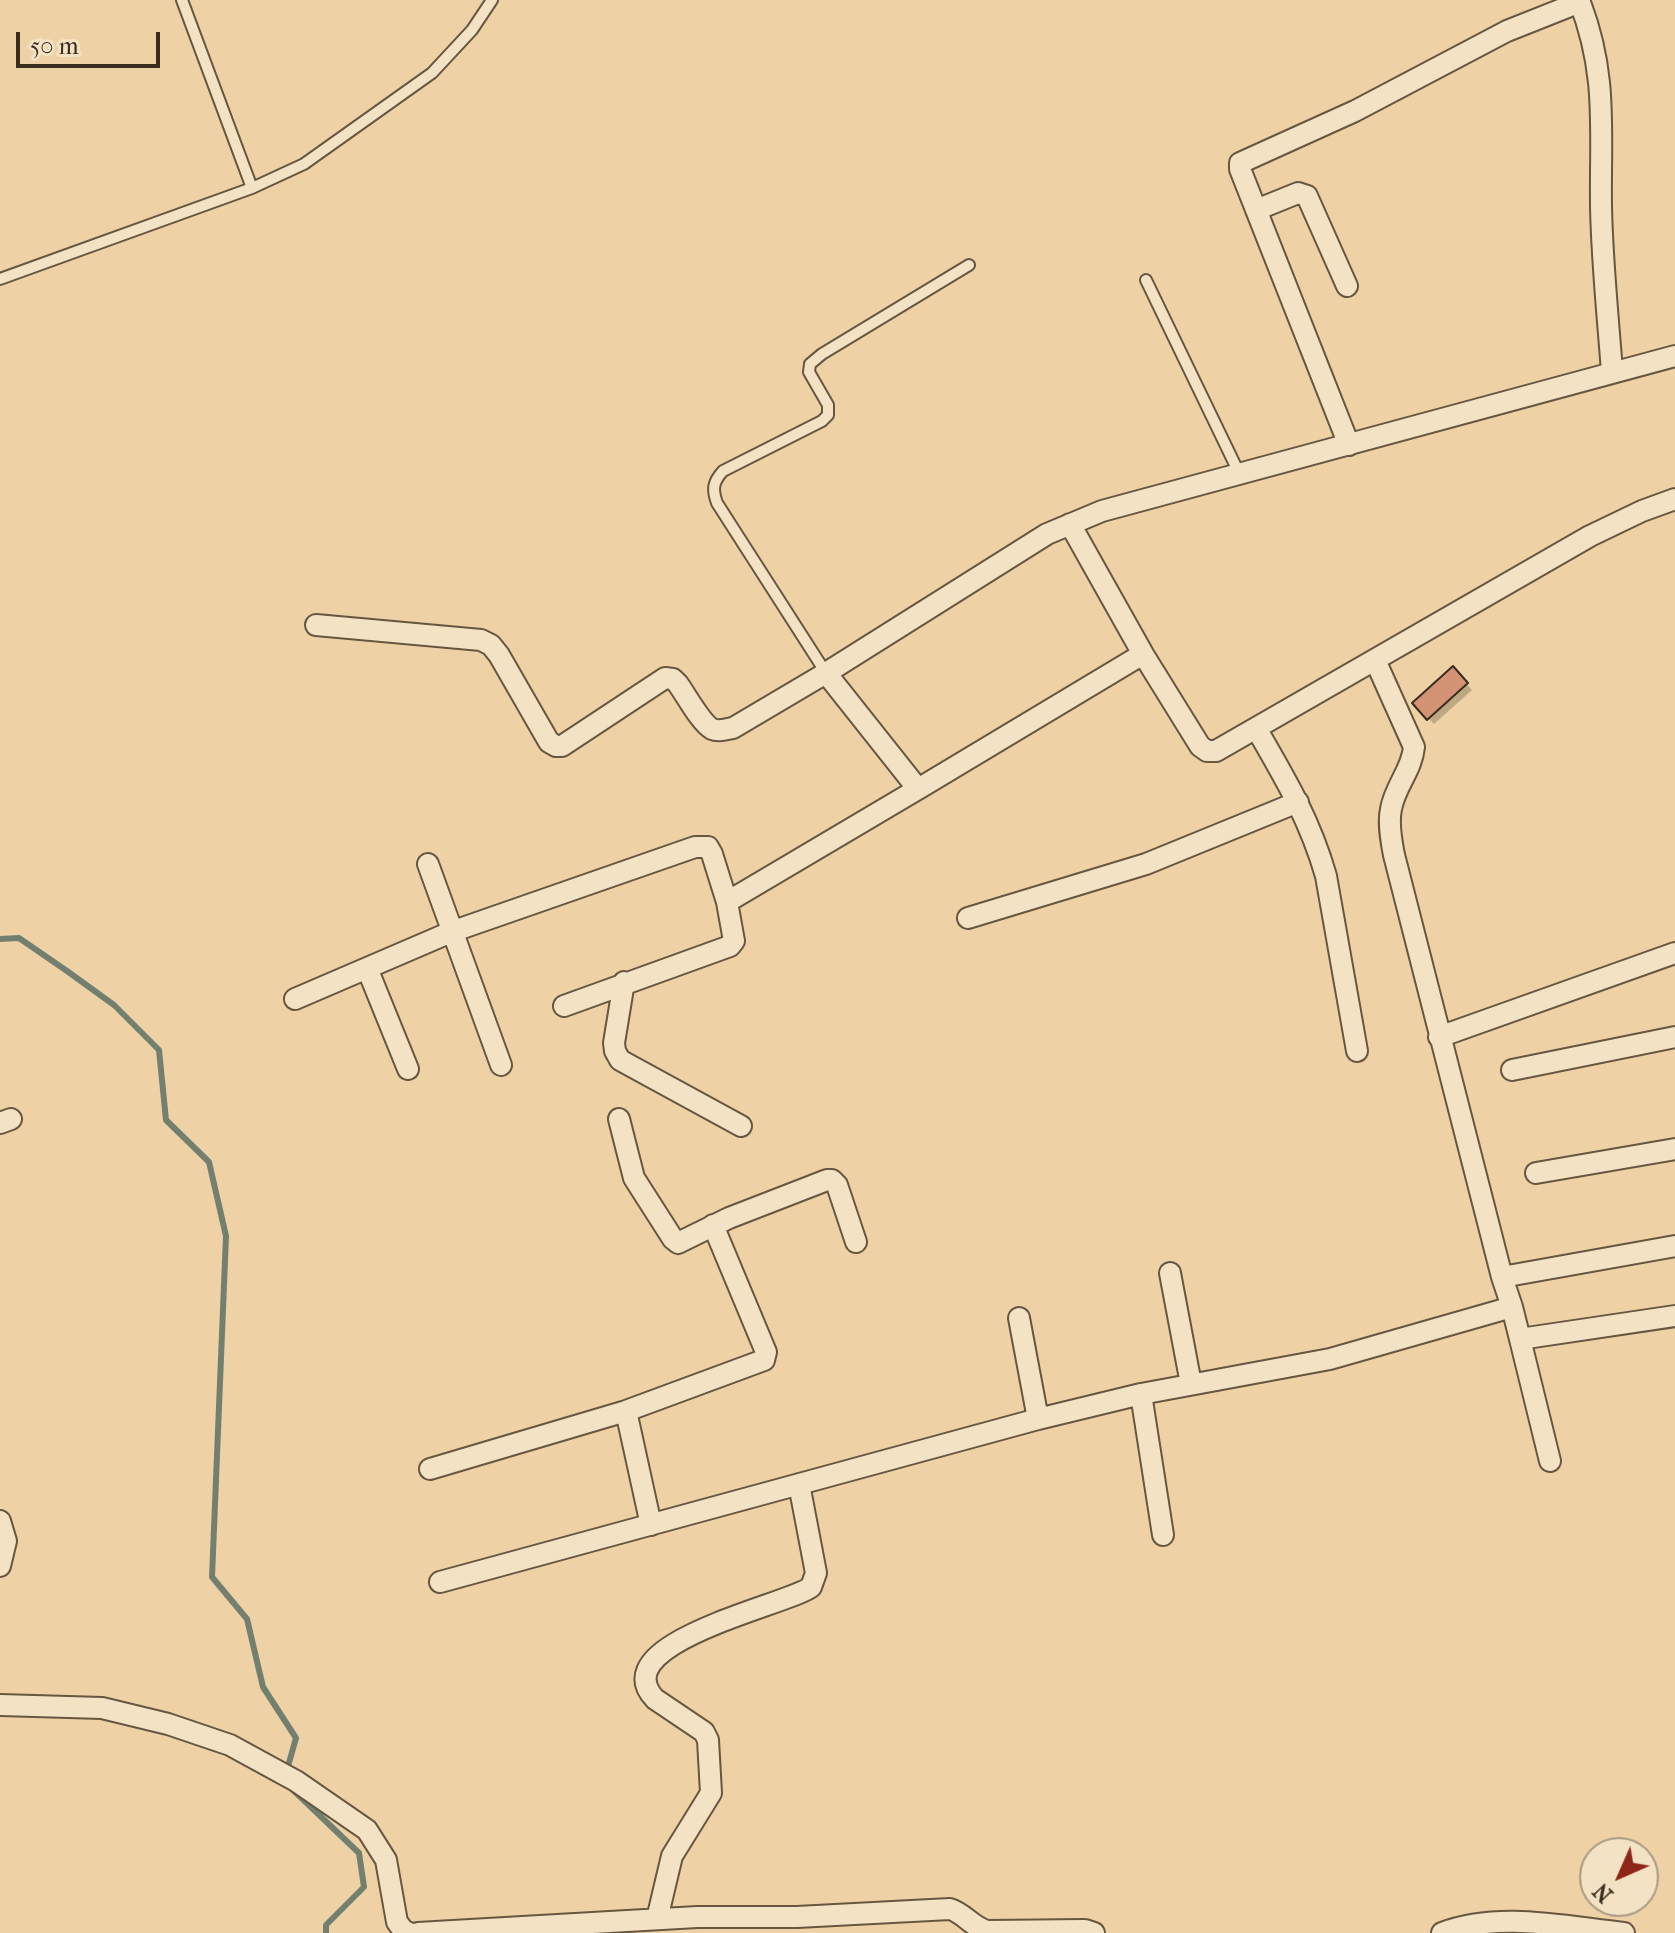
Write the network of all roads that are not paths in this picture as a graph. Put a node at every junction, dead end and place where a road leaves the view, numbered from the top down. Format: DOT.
graph roads {
  1 [pos="182,0"];
  2 [pos="492,0"];
  3 [pos="1579,1"];
  4 [pos="252,188"];
  5 [pos="1256,210"];
  6 [pos="969,265"];
  7 [pos="0,279"];
  8 [pos="1146,280"];
  9 [pos="1347,286"];
  10 [pos="1675,356"];
  11 [pos="1612,372"];
  12 [pos="1349,445"];
  13 [pos="1240,475"];
  14 [pos="1675,499"];
  15 [pos="1070,524"];
  16 [pos="316,625"];
  17 [pos="1143,654"];
  18 [pos="1375,660"];
  19 [pos="826,673"];
  20 [pos="1256,728"];
  21 [pos="918,789"];
  22 [pos="1298,802"];
  23 [pos="428,864"];
  24 [pos="727,902"];
  25 [pos="968,918"];
  26 [pos="451,932"];
  27 [pos="1675,953"];
  28 [pos="367,968"];
  29 [pos="624,982"];
  30 [pos="295,999"];
  31 [pos="564,1006"];
  32 [pos="1439,1037"];
  33 [pos="1675,1037"];
  34 [pos="1357,1051"];
  35 [pos="501,1065"];
  36 [pos="408,1069"];
  37 [pos="1512,1070"];
  38 [pos="619,1119"];
  39 [pos="741,1126"];
  40 [pos="1675,1149"];
  41 [pos="1536,1173"];
  42 [pos="713,1225"];
  43 [pos="856,1242"];
  44 [pos="1675,1246"];
  45 [pos="1170,1273"];
  46 [pos="1502,1277"];
  47 [pos="1512,1307"];
  48 [pos="1675,1316"];
  49 [pos="1019,1318"];
  50 [pos="1520,1339"];
  51 [pos="1191,1384"];
  52 [pos="1141,1394"];
  53 [pos="626,1411"];
  54 [pos="1038,1419"];
  55 [pos="1550,1461"];
  56 [pos="430,1469"];
  57 [pos="799,1484"];
  58 [pos="0,1521"];
  59 [pos="651,1525"];
  60 [pos="1163,1535"];
  61 [pos="0,1566"];
  62 [pos="440,1582"];
  63 [pos="0,1705"];
  64 [pos="657,1919"];
  65 [pos="409,1933"];
  66 [pos="418,1933"];
  67 [pos="1094,1933"];
  68 [pos="1442,1933"];
  69 [pos="1624,1933"];
  1 -- 4 [label="lane"];
  2 -- 4 [label="lane"];
  3 -- 5 [label="street"];
  3 -- 11 [label="street"];
  4 -- 7 [label="lane"];
  5 -- 9 [label="street"];
  5 -- 12 [label="street"];
  6 -- 19 [label="lane"];
  8 -- 13 [label="lane"];
  10 -- 11 [label="street"];
  11 -- 12 [label="street"];
  12 -- 13 [label="street"];
  13 -- 15 [label="street"];
  14 -- 18 [label="street"];
  15 -- 17 [label="street"];
  15 -- 19 [label="street"];
  16 -- 19 [label="street"];
  17 -- 20 [label="street"];
  17 -- 21 [label="street"];
  18 -- 20 [label="street"];
  18 -- 32 [label="street"];
  19 -- 21 [label="street"];
  20 -- 22 [label="street"];
  21 -- 24 [label="street"];
  22 -- 25 [label="street"];
  22 -- 34 [label="street"];
  23 -- 26 [label="street"];
  24 -- 26 [label="street"];
  24 -- 29 [label="street"];
  26 -- 28 [label="street"];
  26 -- 35 [label="street"];
  27 -- 32 [label="street"];
  28 -- 30 [label="street"];
  28 -- 36 [label="street"];
  29 -- 31 [label="street"];
  29 -- 39 [label="street"];
  32 -- 46 [label="street"];
  33 -- 37 [label="street"];
  38 -- 42 [label="street"];
  40 -- 41 [label="street"];
  42 -- 43 [label="street"];
  42 -- 53 [label="street"];
  44 -- 46 [label="street"];
  45 -- 51 [label="street"];
  46 -- 47 [label="street"];
  47 -- 50 [label="street"];
  47 -- 51 [label="street"];
  48 -- 50 [label="street"];
  49 -- 54 [label="street"];
  50 -- 55 [label="street"];
  51 -- 52 [label="street"];
  52 -- 54 [label="street"];
  52 -- 60 [label="street"];
  53 -- 56 [label="street"];
  53 -- 59 [label="street"];
  54 -- 57 [label="street"];
  57 -- 59 [label="street"];
  57 -- 64 [label="street"];
  58 -- 61 [label="street"];
  59 -- 62 [label="street"];
  63 -- 65 [label="street"];
  64 -- 66 [label="street"];
  64 -- 67 [label="street"];
  68 -- 69 [label="street"];
}
